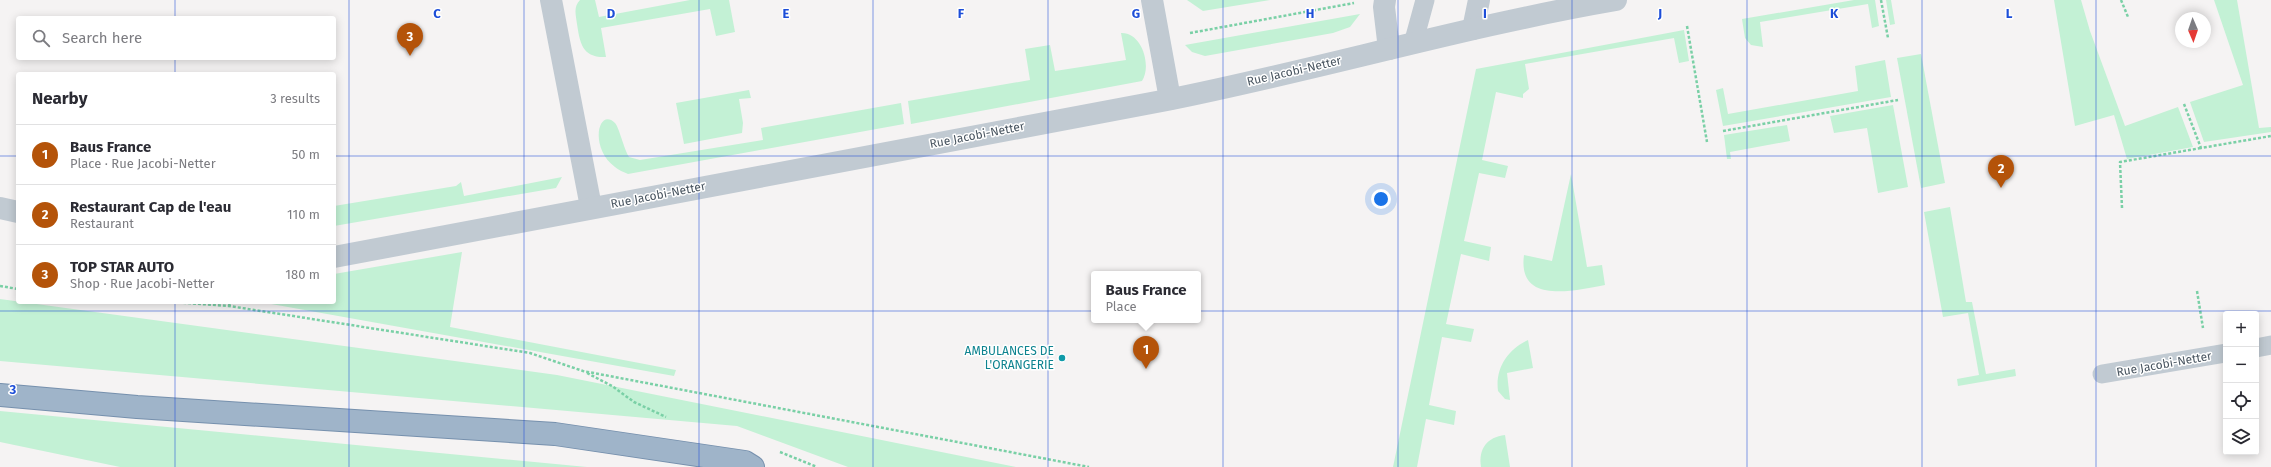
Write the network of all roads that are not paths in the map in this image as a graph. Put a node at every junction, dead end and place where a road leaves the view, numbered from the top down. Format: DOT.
graph roads {
  1 [pos="551,0"];
  2 [pos="1152,0"];
  3 [pos="1385,0"];
  4 [pos="1425,0"];
  5 [pos="1479,0"];
  6 [pos="1616,0"];
  7 [pos="1473,29"];
  8 [pos="1413,44"];
  9 [pos="1389,49"];
  10 [pos="1170,99"];
  11 [pos="591,207"];
  12 [pos="0,208"];
  13 [pos="16,212"];
  14 [pos="336,256"];
  15 [pos="2271,345"];
  16 [pos="2259,347"];
  17 [pos="2223,354"];
  18 [pos="2102,374"];
  19 [pos="0,395"];
  20 [pos="753,467"];
  1 -- 11 [label="street"];
  2 -- 10 [label="street"];
  3 -- 9 [label="street"];
  4 -- 8 [label="lane"];
  5 -- 7 [label="street"];
  6 -- 7 [label="street, Rue Jacobi-Netter"];
  7 -- 8 [label="street, Rue Jacobi-Netter"];
  8 -- 9 [label="street, Rue Jacobi-Netter"];
  9 -- 10 [label="street, Rue Jacobi-Netter"];
  10 -- 11 [label="street, Rue Jacobi-Netter"];
  11 -- 14 [label="street, Rue Jacobi-Netter"];
  12 -- 13 [label="street"];
  15 -- 16 [label="lane"];
  17 -- 18 [label="lane, Rue Jacobi-Netter"];
  19 -- 20 [label="highway"];
}
